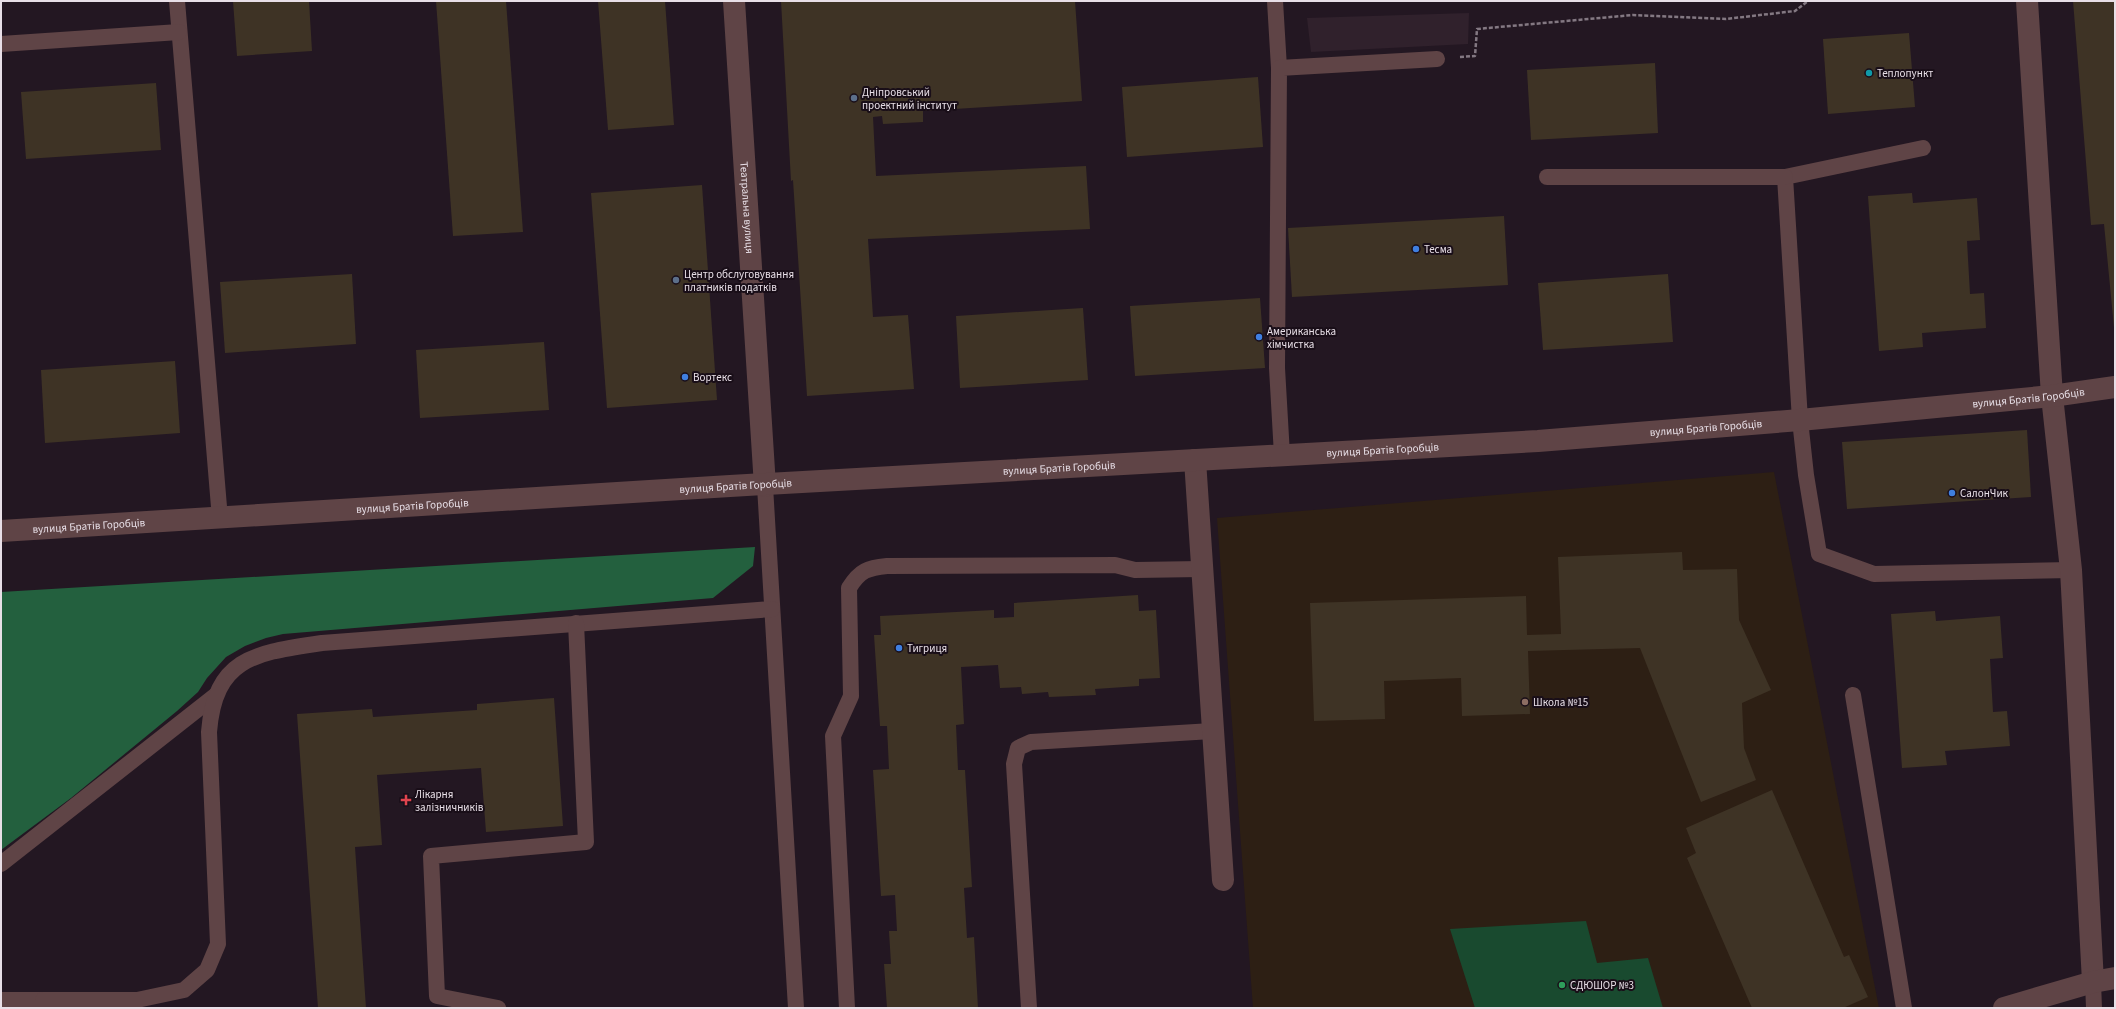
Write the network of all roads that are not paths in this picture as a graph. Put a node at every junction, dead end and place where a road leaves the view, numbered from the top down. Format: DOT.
graph roads {
  1 [pos="177,1"];
  2 [pos="734,1"];
  3 [pos="1275,1"];
  4 [pos="2027,1"];
  5 [pos="178,32"];
  6 [pos="1,44"];
  7 [pos="1437,59"];
  8 [pos="1279,68"];
  9 [pos="1923,148"];
  10 [pos="1547,177"];
  11 [pos="1785,177"];
  12 [pos="2115,387"];
  13 [pos="2052,396"];
  14 [pos="1800,420"];
  15 [pos="1282,455"];
  16 [pos="1195,460"];
  17 [pos="765,486"];
  18 [pos="220,519"];
  19 [pos="1,531"];
  20 [pos="1201,569"];
  21 [pos="2071,570"];
  22 [pos="772,609"];
  23 [pos="576,623"];
  24 [pos="216,695"];
  25 [pos="1853,695"];
  26 [pos="1212,731"];
  27 [pos="1,864"];
  28 [pos="1223,880"];
  29 [pos="2115,978"];
  30 [pos="2093,982"];
  31 [pos="1,1000"];
  32 [pos="43,1004"];
  33 [pos="498,1008"];
  34 [pos="796,1008"];
  35 [pos="847,1008"];
  36 [pos="1029,1008"];
  37 [pos="1904,1008"];
  38 [pos="2004,1008"];
  39 [pos="2094,1008"];
  1 -- 5 [label="lane"];
  2 -- 17 [label="street, Театральна вулиця"];
  3 -- 8 [label="lane"];
  4 -- 13 [label="street"];
  5 -- 6 [label="lane"];
  5 -- 18 [label="lane"];
  7 -- 8 [label="lane"];
  8 -- 15 [label="lane"];
  9 -- 11 [label="lane"];
  10 -- 11 [label="lane"];
  11 -- 14 [label="lane"];
  12 -- 13 [label="street, вулиця Братів Горобців"];
  13 -- 14 [label="street, вулиця Братів Горобців"];
  13 -- 21 [label="street"];
  14 -- 15 [label="street, вулиця Братів Горобців"];
  14 -- 21 [label="lane"];
  15 -- 16 [label="street, вулиця Братів Горобців"];
  16 -- 17 [label="street, вулиця Братів Горобців"];
  16 -- 20 [label="street"];
  17 -- 18 [label="street, вулиця Братів Горобців"];
  17 -- 22 [label="lane"];
  18 -- 19 [label="street, вулиця Братів Горобців"];
  20 -- 26 [label="street"];
  20 -- 35 [label="lane"];
  21 -- 30 [label="street"];
  22 -- 23 [label="lane"];
  22 -- 34 [label="lane"];
  23 -- 24 [label="lane"];
  23 -- 33 [label="lane"];
  24 -- 27 [label="lane"];
  24 -- 32 [label="lane"];
  25 -- 37 [label="lane"];
  26 -- 28 [label="street"];
  26 -- 36 [label="lane"];
  29 -- 30 [label="street"];
  30 -- 38 [label="street"];
  30 -- 39 [label="lane"];
  31 -- 32 [label="lane"];
}
